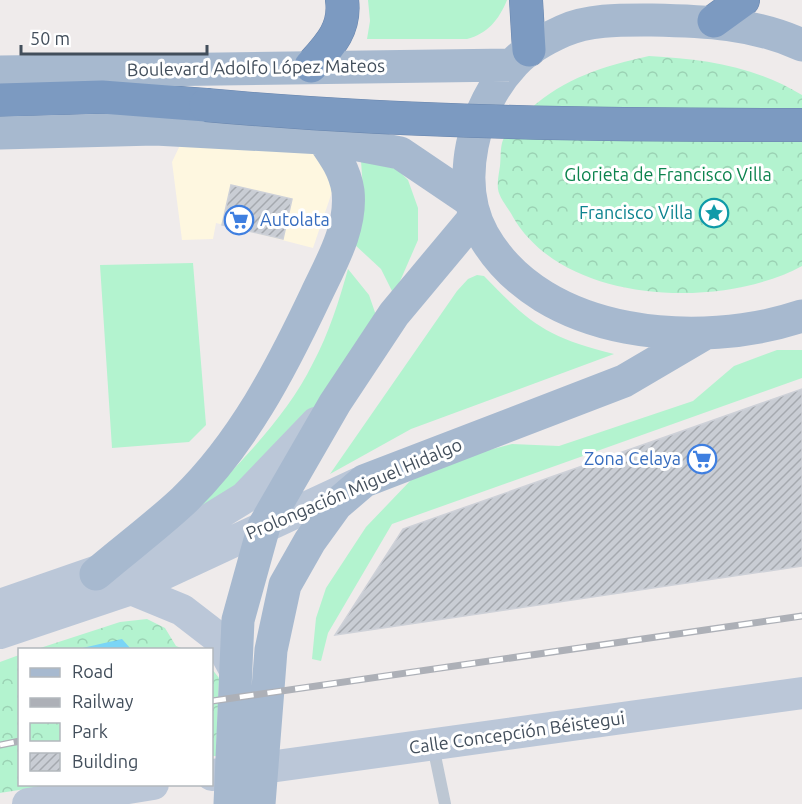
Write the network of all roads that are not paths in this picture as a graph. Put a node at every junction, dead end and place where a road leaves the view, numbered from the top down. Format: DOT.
graph roads {
  1 [pos="342,0"];
  2 [pos="526,0"];
  3 [pos="743,0"];
  4 [pos="714,21"];
  5 [pos="802,45"];
  6 [pos="520,57"];
  7 [pos="311,66"];
  8 [pos="0,72"];
  9 [pos="0,100"];
  10 [pos="802,125"];
  11 [pos="0,133"];
  12 [pos="322,138"];
  13 [pos="473,209"];
  14 [pos="802,316"];
  15 [pos="704,334"];
  16 [pos="335,403"];
  17 [pos="364,481"];
  18 [pos="264,526"];
  19 [pos="96,574"];
  20 [pos="131,589"];
  21 [pos="0,605"];
  22 [pos="0,633"];
  23 [pos="235,670"];
  24 [pos="802,693"];
  25 [pos="264,723"];
  26 [pos="433,745"];
  27 [pos="312,761"];
  28 [pos="234,780"];
  29 [pos="140,786"];
  30 [pos="28,804"];
  31 [pos="259,804"];
  32 [pos="445,804"];
  1 -- 7 [label="highway"];
  2 -- 6 [label="highway"];
  3 -- 4 [label="highway"];
  4 -- 5 [label="main road"];
  4 -- 6 [label="main road"];
  6 -- 7 [label="main road, Boulevard Adolfo López Mateos"];
  6 -- 13 [label="main road"];
  7 -- 8 [label="main road, Boulevard Adolfo López Mateos"];
  9 -- 10 [label="highway, bridge"];
  11 -- 12 [label="main road"];
  12 -- 13 [label="main road"];
  12 -- 19 [label="main road"];
  13 -- 15 [label="main road"];
  13 -- 16 [label="main road, Prolongación Miguel Hidalgo"];
  14 -- 15 [label="main road"];
  15 -- 17 [label="main road, Prolongación Miguel Hidalgo"];
  16 -- 18 [label="main road"];
  16 -- 19 [label="street, Prolongación Miguel Hidalgo"];
  17 -- 18 [label="street, Prolongación Miguel Hidalgo"];
  17 -- 25 [label="main road"];
  18 -- 20 [label="street, Prolongación Miguel Hidalgo"];
  18 -- 23 [label="main road"];
  19 -- 21 [label="street, Prolongación Miguel Hidalgo"];
  20 -- 22 [label="street, Prolongación Miguel Hidalgo"];
  20 -- 23 [label="street"];
  23 -- 28 [label="main road"];
  24 -- 26 [label="street, Calle Concepción Béistegui"];
  25 -- 27 [label="street"];
  25 -- 28 [label="main road"];
  26 -- 27 [label="street, Calle Concepción Béistegui"];
  26 -- 32 [label="lane"];
  27 -- 28 [label="street, Calle Concepción Béistegui"];
  28 -- 31 [label="main road"];
  29 -- 30 [label="street"];
}
